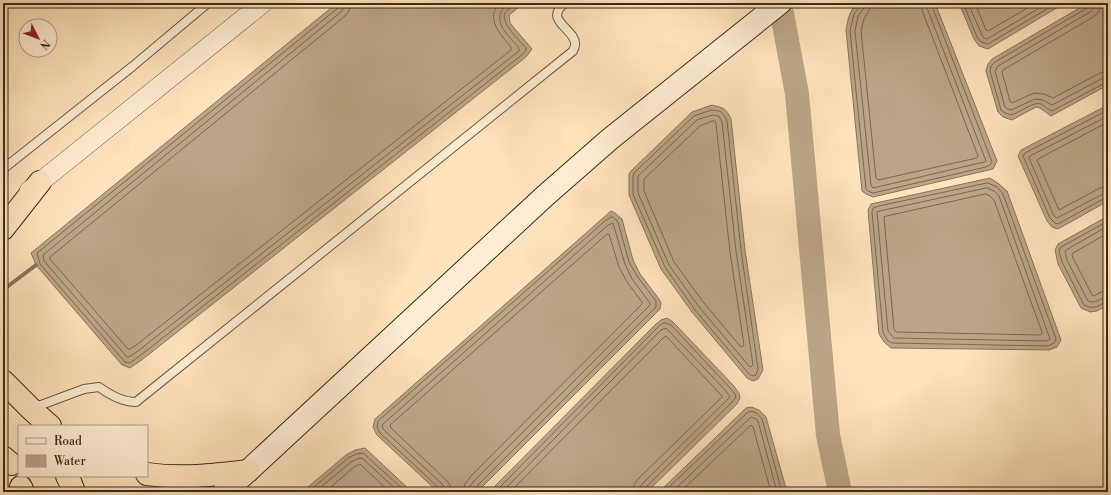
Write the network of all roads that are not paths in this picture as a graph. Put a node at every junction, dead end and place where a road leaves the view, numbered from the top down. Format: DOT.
graph roads {
  1 [pos="208,3"];
  2 [pos="263,3"];
  3 [pos="565,3"];
  4 [pos="780,3"];
  5 [pos="3,169"];
  6 [pos="40,182"];
  7 [pos="3,212"];
  8 [pos="3,229"];
  9 [pos="4,382"];
  10 [pos="31,418"];
  11 [pos="48,425"];
  12 [pos="248,471"];
  13 [pos="148,474"];
  14 [pos="68,477"];
  15 [pos="74,492"];
  16 [pos="224,492"];
  1 -- 5 [label="lane"];
  2 -- 6 [label="street"];
  3 -- 10 [label="lane"];
  4 -- 12 [label="main road"];
  6 -- 7 [label="street"];
  6 -- 8 [label="highway"];
  9 -- 10 [label="highway"];
  10 -- 11 [label="highway"];
  12 -- 13 [label="highway"];
  12 -- 16 [label="highway"];
  14 -- 15 [label="highway"];
}
